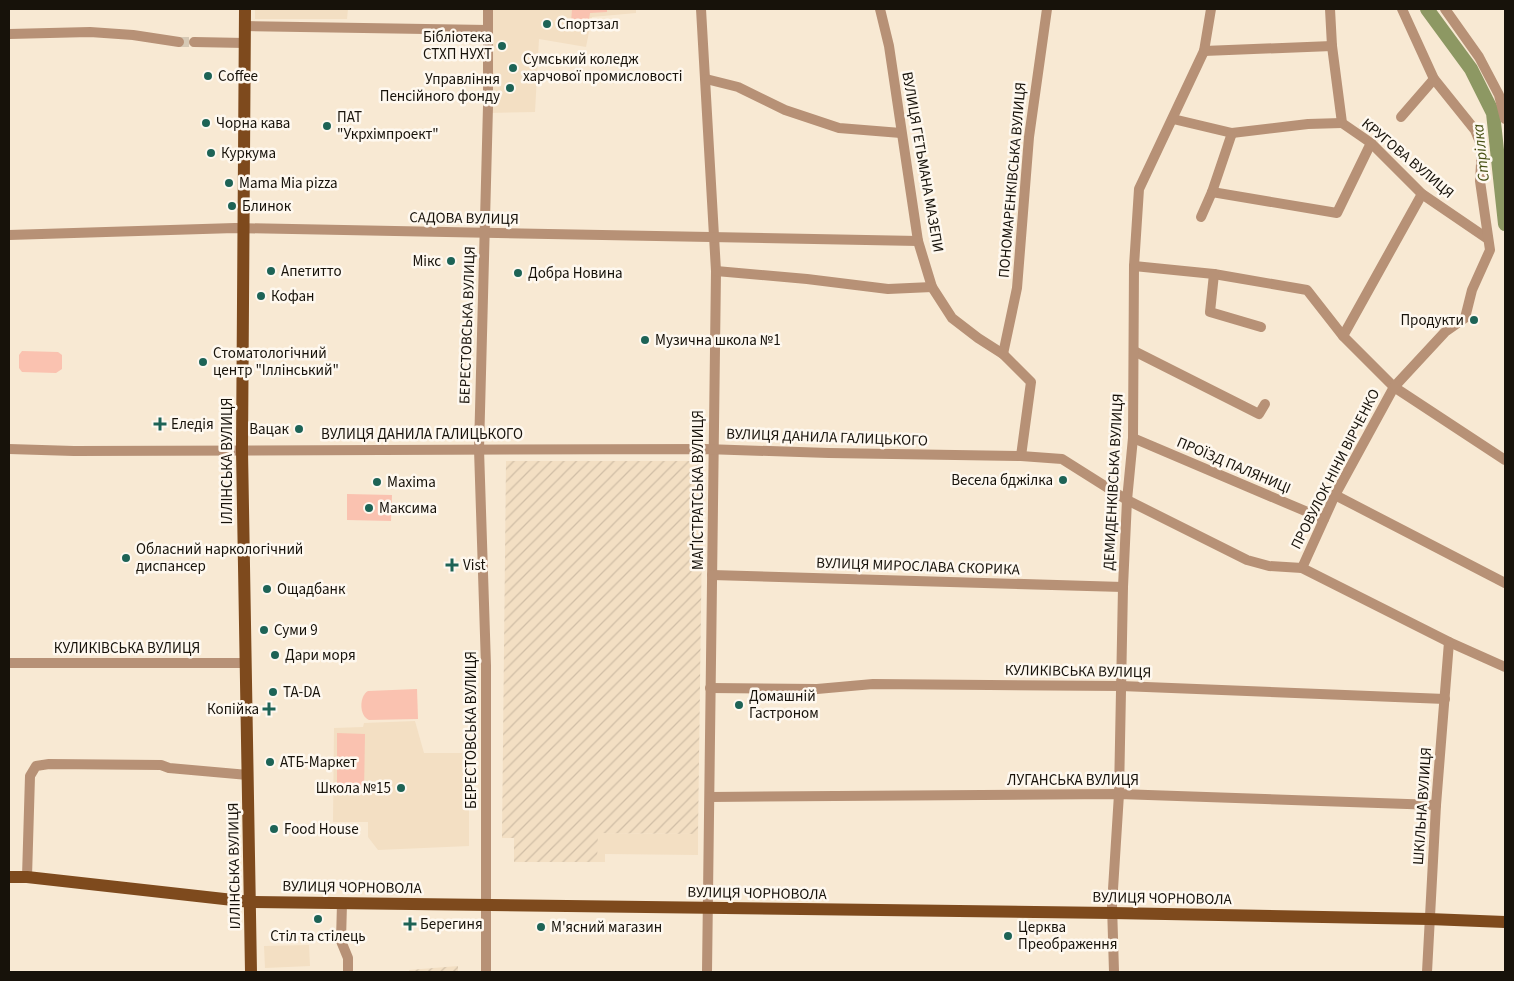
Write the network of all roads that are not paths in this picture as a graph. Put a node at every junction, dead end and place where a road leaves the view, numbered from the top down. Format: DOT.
graph roads {
  1 [pos="245,9"];
  2 [pos="488,9"];
  3 [pos="701,9"];
  4 [pos="880,9"];
  5 [pos="1047,9"];
  6 [pos="1211,9"];
  7 [pos="1330,9"];
  8 [pos="1402,9"];
  9 [pos="1445,9"];
  10 [pos="245,26"];
  11 [pos="488,30"];
  12 [pos="9,34"];
  13 [pos="179,42"];
  14 [pos="194,42"];
  15 [pos="245,43"];
  16 [pos="1332,46"];
  17 [pos="1204,51"];
  18 [pos="706,79"];
  19 [pos="1434,80"];
  20 [pos="1401,117"];
  21 [pos="1173,119"];
  22 [pos="1505,119"];
  23 [pos="1342,123"];
  24 [pos="901,133"];
  25 [pos="1232,133"];
  26 [pos="1371,143"];
  27 [pos="1212,192"];
  28 [pos="1422,194"];
  29 [pos="1201,217"];
  30 [pos="244,228"];
  31 [pos="485,233"];
  32 [pos="9,235"];
  33 [pos="714,237"];
  34 [pos="1488,239"];
  35 [pos="918,241"];
  36 [pos="1134,266"];
  37 [pos="716,271"];
  38 [pos="1214,274"];
  39 [pos="932,287"];
  40 [pos="1261,328"];
  41 [pos="1343,336"];
  42 [pos="1134,350"];
  43 [pos="1003,354"];
  44 [pos="1394,388"];
  45 [pos="1265,404"];
  46 [pos="1133,438"];
  47 [pos="9,449"];
  48 [pos="478,449"];
  49 [pos="713,449"];
  50 [pos="242,450"];
  51 [pos="1021,456"];
  52 [pos="1505,460"];
  53 [pos="1336,494"];
  54 [pos="1127,500"];
  55 [pos="1324,519"];
  56 [pos="1302,568"];
  57 [pos="712,574"];
  58 [pos="1505,583"];
  59 [pos="1123,587"];
  60 [pos="1449,642"];
  61 [pos="9,663"];
  62 [pos="245,663"];
  63 [pos="1504,663"];
  64 [pos="1121,686"];
  65 [pos="710,688"];
  66 [pos="1445,699"];
  67 [pos="248,775"];
  68 [pos="1119,794"];
  69 [pos="710,797"];
  70 [pos="1436,805"];
  71 [pos="9,877"];
  72 [pos="27,877"];
  73 [pos="251,902"];
  74 [pos="342,903"];
  75 [pos="486,906"];
  76 [pos="708,908"];
  77 [pos="1112,913"];
  78 [pos="1429,919"];
  79 [pos="1505,922"];
  80 [pos="251,972"];
  81 [pos="348,972"];
  82 [pos="486,972"];
  83 [pos="707,972"];
  84 [pos="1114,972"];
  85 [pos="1427,972"];
  1 -- 10 [label="main road, ІЛЛІНСЬКА ВУЛИЦЯ"];
  2 -- 11 [label="street, БЕРЕСТОВСЬКА ВУЛИЦЯ"];
  3 -- 18 [label="street, МАҐІСТРАТСЬКА ВУЛИЦЯ"];
  4 -- 24 [label="street, ВУЛИЦЯ ГЕТЬМАНА МАЗЕПИ"];
  5 -- 43 [label="street, ПОНОМАРЕНКІВСЬКА ВУЛИЦЯ"];
  6 -- 17 [label="street, ДЕМИДЕНКІВСЬКА ВУЛИЦЯ"];
  7 -- 16 [label="street, КРУГОВА ВУЛИЦЯ"];
  8 -- 19 [label="street"];
  9 -- 22 [label="street"];
  10 -- 11 [label="street"];
  10 -- 15 [label="main road, ІЛЛІНСЬКА ВУЛИЦЯ"];
  11 -- 31 [label="street, БЕРЕСТОВСЬКА ВУЛИЦЯ"];
  12 -- 13 [label="street"];
  14 -- 15 [label="street"];
  15 -- 30 [label="main road, ІЛЛІНСЬКА ВУЛИЦЯ"];
  16 -- 17 [label="street"];
  16 -- 23 [label="street, КРУГОВА ВУЛИЦЯ"];
  17 -- 21 [label="street, ДЕМИДЕНКІВСЬКА ВУЛИЦЯ"];
  18 -- 24 [label="street"];
  18 -- 33 [label="street, МАҐІСТРАТСЬКА ВУЛИЦЯ"];
  19 -- 20 [label="street"];
  19 -- 34 [label="street"];
  21 -- 25 [label="street"];
  21 -- 36 [label="street, ДЕМИДЕНКІВСЬКА ВУЛИЦЯ"];
  23 -- 25 [label="street"];
  23 -- 26 [label="street, КРУГОВА ВУЛИЦЯ"];
  24 -- 35 [label="street, ВУЛИЦЯ ГЕТЬМАНА МАЗЕПИ"];
  25 -- 27 [label="street"];
  26 -- 27 [label="street"];
  26 -- 28 [label="street, КРУГОВА ВУЛИЦЯ"];
  27 -- 29 [label="street"];
  28 -- 34 [label="street, КРУГОВА ВУЛИЦЯ"];
  28 -- 41 [label="street"];
  30 -- 31 [label="street, САДОВА ВУЛИЦЯ"];
  30 -- 32 [label="street, САДОВА ВУЛИЦЯ"];
  30 -- 50 [label="main road, ІЛЛІНСЬКА ВУЛИЦЯ"];
  31 -- 33 [label="street, САДОВА ВУЛИЦЯ"];
  31 -- 48 [label="street, БЕРЕСТОВСЬКА ВУЛИЦЯ"];
  33 -- 35 [label="street, САДОВА ВУЛИЦЯ"];
  33 -- 37 [label="street, МАҐІСТРАТСЬКА ВУЛИЦЯ"];
  34 -- 44 [label="street, ПРОВУЛОК НІНИ ВІРЧЕНКО"];
  35 -- 39 [label="street, ВУЛИЦЯ ГЕТЬМАНА МАЗЕПИ"];
  36 -- 38 [label="street"];
  36 -- 42 [label="street, ДЕМИДЕНКІВСЬКА ВУЛИЦЯ"];
  37 -- 39 [label="street"];
  37 -- 49 [label="street, МАҐІСТРАТСЬКА ВУЛИЦЯ"];
  38 -- 40 [label="street"];
  38 -- 41 [label="street"];
  39 -- 43 [label="street, ВУЛИЦЯ ГЕТЬМАНА МАЗЕПИ"];
  41 -- 44 [label="street"];
  42 -- 45 [label="street"];
  42 -- 46 [label="street, ДЕМИДЕНКІВСЬКА ВУЛИЦЯ"];
  43 -- 51 [label="street, ВУЛИЦЯ ГЕТЬМАНА МАЗЕПИ"];
  44 -- 52 [label="street"];
  44 -- 53 [label="street, ПРОВУЛОК НІНИ ВІРЧЕНКО"];
  46 -- 54 [label="street, ДЕМИДЕНКІВСЬКА ВУЛИЦЯ"];
  46 -- 55 [label="street, ПРОЇЗД ПАЛЯНИЦІ"];
  47 -- 50 [label="street, ВУЛИЦЯ ДАНИЛА ГАЛИЦЬКОГО"];
  48 -- 49 [label="street, ВУЛИЦЯ ДАНИЛА ГАЛИЦЬКОГО"];
  48 -- 50 [label="street, ВУЛИЦЯ ДАНИЛА ГАЛИЦЬКОГО"];
  48 -- 75 [label="street, БЕРЕСТОВСЬКА ВУЛИЦЯ"];
  49 -- 51 [label="street, ВУЛИЦЯ ДАНИЛА ГАЛИЦЬКОГО"];
  49 -- 57 [label="street, МАҐІСТРАТСЬКА ВУЛИЦЯ"];
  50 -- 62 [label="main road, ІЛЛІНСЬКА ВУЛИЦЯ"];
  51 -- 54 [label="street, ВУЛИЦЯ ДАНИЛА ГАЛИЦЬКОГО"];
  53 -- 55 [label="street, ПРОВУЛОК НІНИ ВІРЧЕНКО"];
  53 -- 58 [label="street"];
  54 -- 56 [label="street, ВУЛИЦЯ ДАНИЛА ГАЛИЦЬКОГО"];
  54 -- 59 [label="street, ДЕМИДЕНКІВСЬКА ВУЛИЦЯ"];
  55 -- 56 [label="street, ПРОВУЛОК НІНИ ВІРЧЕНКО"];
  56 -- 60 [label="street, ВУЛИЦЯ ДАНИЛА ГАЛИЦЬКОГО"];
  57 -- 59 [label="street, ВУЛИЦЯ МИРОСЛАВА СКОРИКА"];
  57 -- 65 [label="street, МАҐІСТРАТСЬКА ВУЛИЦЯ"];
  59 -- 64 [label="street, ДЕМИДЕНКІВСЬКА ВУЛИЦЯ"];
  60 -- 63 [label="street, ВУЛИЦЯ ДАНИЛА ГАЛИЦЬКОГО"];
  60 -- 66 [label="street, ШКІЛЬНА ВУЛИЦЯ"];
  61 -- 62 [label="street, КУЛИКІВСЬКА ВУЛИЦЯ"];
  62 -- 67 [label="main road, ІЛЛІНСЬКА ВУЛИЦЯ"];
  64 -- 65 [label="street, КУЛИКІВСЬКА ВУЛИЦЯ"];
  64 -- 66 [label="street, КУЛИКІВСЬКА ВУЛИЦЯ"];
  64 -- 68 [label="street, ДЕМИДЕНКІВСЬКА ВУЛИЦЯ"];
  65 -- 69 [label="street, МАҐІСТРАТСЬКА ВУЛИЦЯ"];
  66 -- 70 [label="street, ШКІЛЬНА ВУЛИЦЯ"];
  67 -- 72 [label="street"];
  67 -- 73 [label="main road, ІЛЛІНСЬКА ВУЛИЦЯ"];
  68 -- 69 [label="street, ЛУГАНСЬКА ВУЛИЦЯ"];
  68 -- 70 [label="street, ЛУГАНСЬКА ВУЛИЦЯ"];
  68 -- 77 [label="street, ДЕМИДЕНКІВСЬКА ВУЛИЦЯ"];
  69 -- 76 [label="street, МАҐІСТРАТСЬКА ВУЛИЦЯ"];
  70 -- 78 [label="street, ШКІЛЬНА ВУЛИЦЯ"];
  71 -- 72 [label="main road, ВУЛИЦЯ ЧОРНОВОЛА"];
  72 -- 73 [label="main road, ВУЛИЦЯ ЧОРНОВОЛА"];
  73 -- 74 [label="main road, ВУЛИЦЯ ЧОРНОВОЛА"];
  73 -- 80 [label="main road, ІЛЛІНСЬКА ВУЛИЦЯ"];
  74 -- 75 [label="main road, ВУЛИЦЯ ЧОРНОВОЛА"];
  74 -- 81 [label="street"];
  75 -- 76 [label="main road, ВУЛИЦЯ ЧОРНОВОЛА"];
  75 -- 82 [label="street, БЕРЕСТОВСЬКА ВУЛИЦЯ"];
  76 -- 77 [label="main road, ВУЛИЦЯ ЧОРНОВОЛА"];
  76 -- 83 [label="street, МАҐІСТРАТСЬКА ВУЛИЦЯ"];
  77 -- 78 [label="main road, ВУЛИЦЯ ЧОРНОВОЛА"];
  77 -- 84 [label="street, ДЕМИДЕНКІВСЬКА ВУЛИЦЯ"];
  78 -- 79 [label="main road, ВУЛИЦЯ ЧОРНОВОЛА"];
  78 -- 85 [label="street, ШКІЛЬНА ВУЛИЦЯ"];
}
